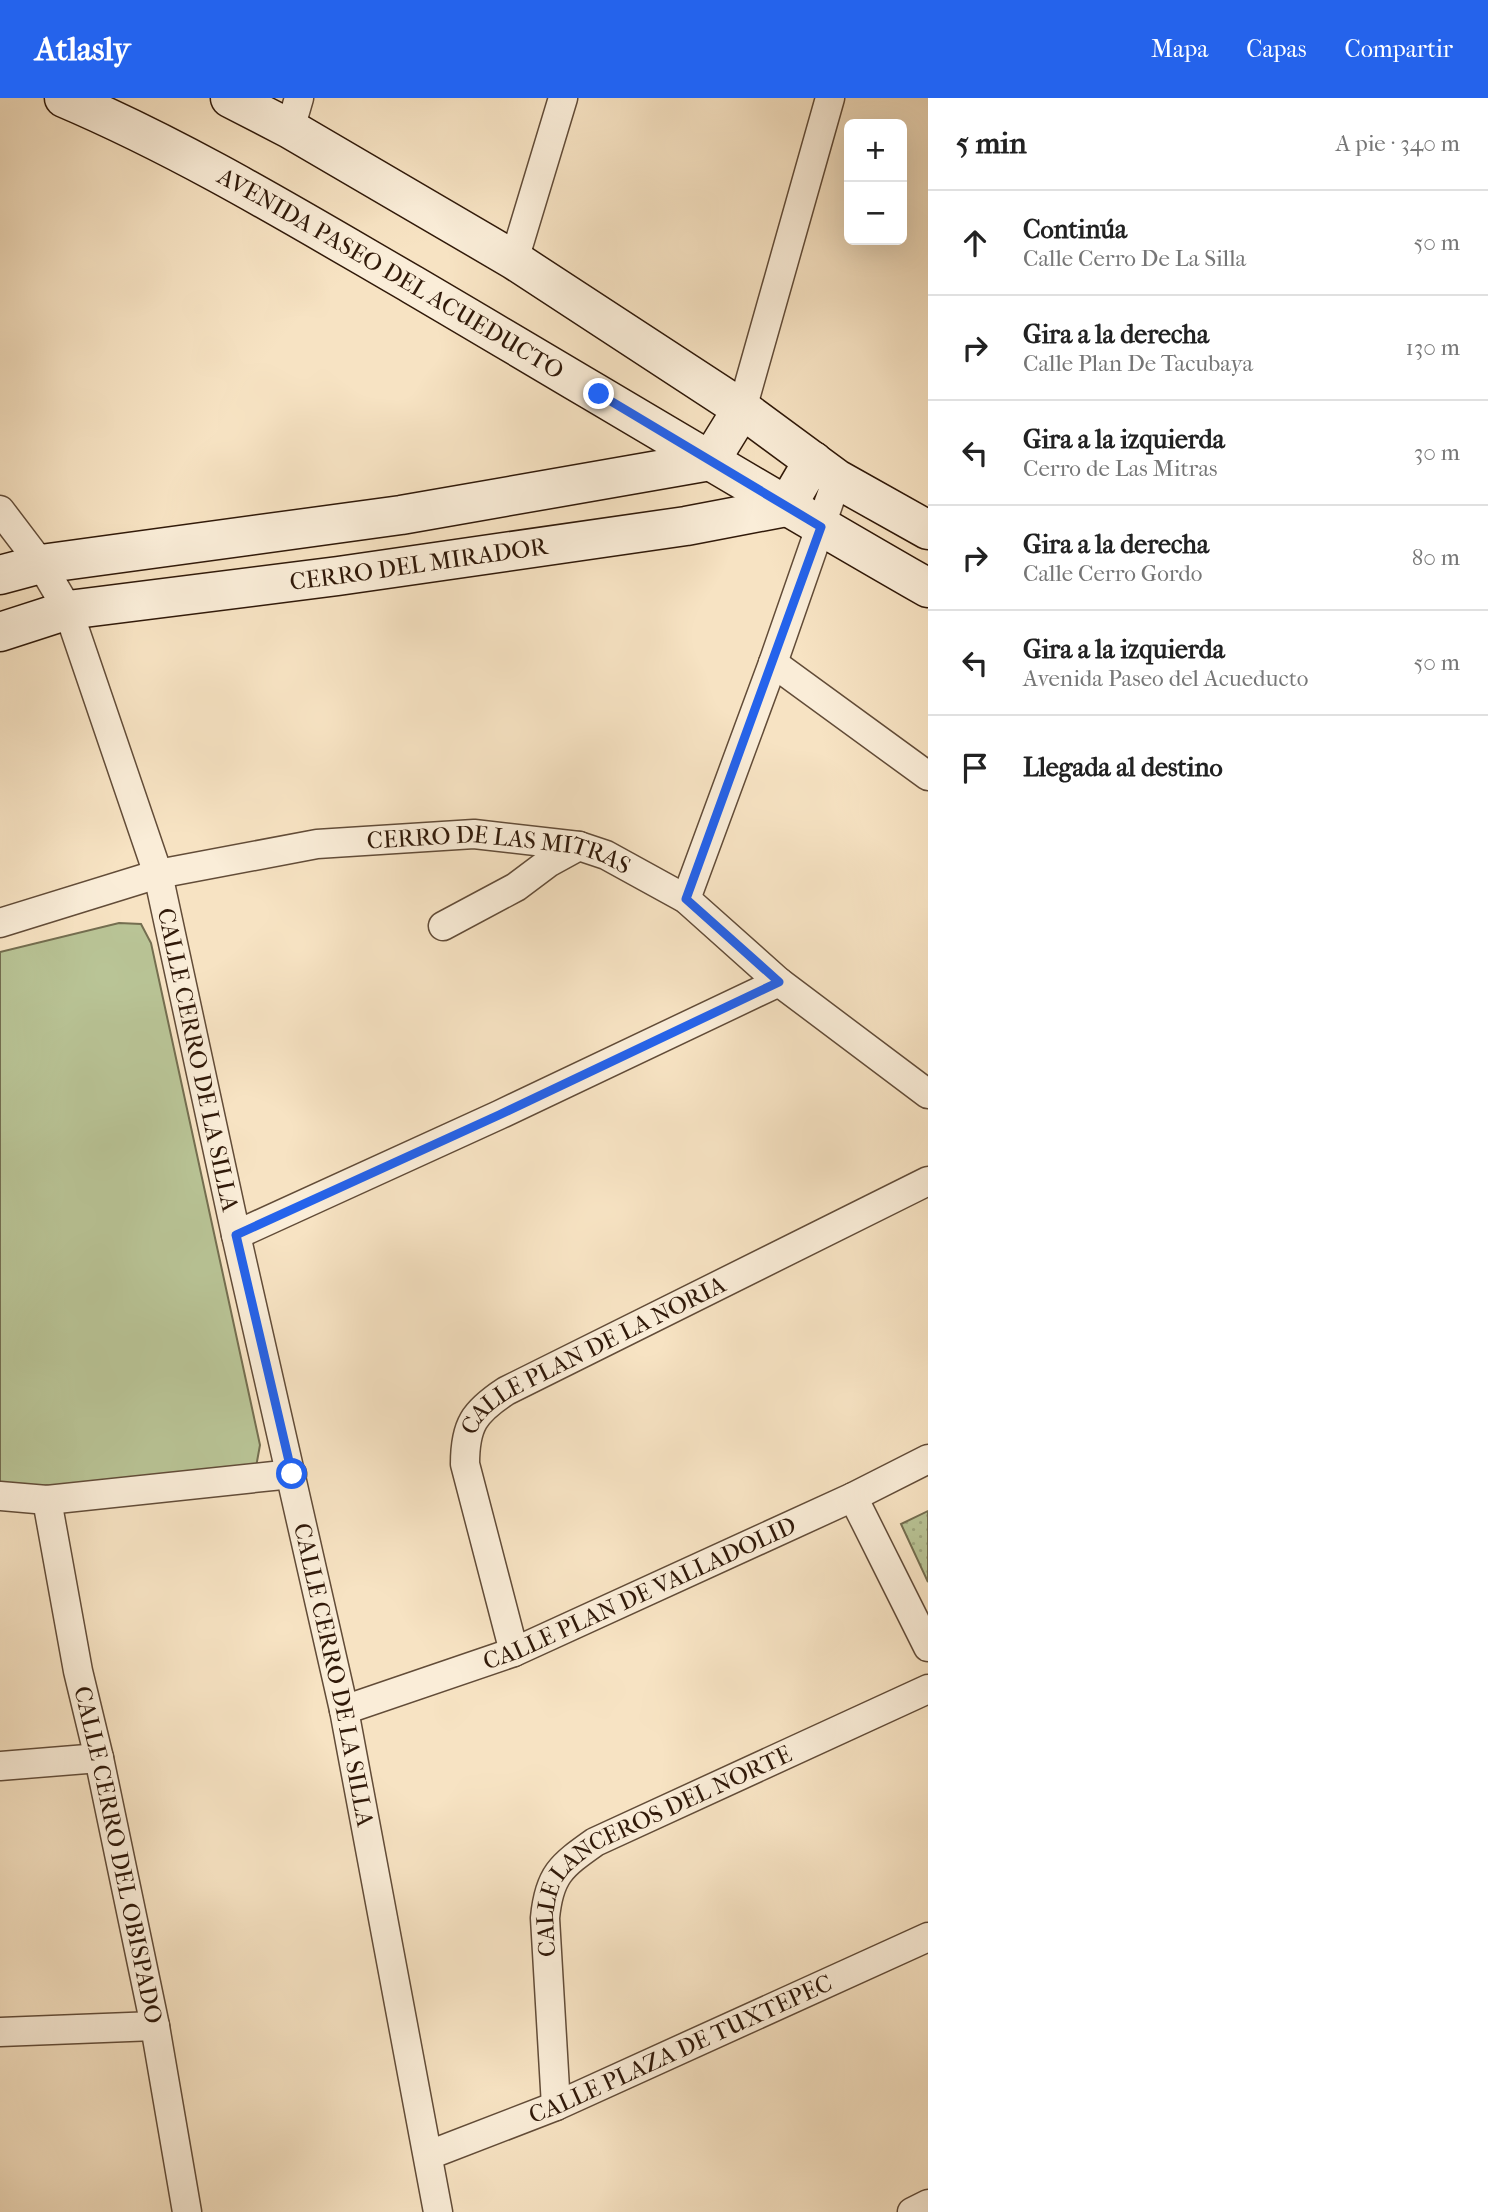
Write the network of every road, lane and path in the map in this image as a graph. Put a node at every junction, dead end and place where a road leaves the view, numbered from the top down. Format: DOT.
graph roads {
  1 [pos="64,98"];
  2 [pos="230,98"];
  3 [pos="563,98"];
  4 [pos="830,98"];
  5 [pos="294,114"];
  6 [pos="514,260"];
  7 [pos="742,409"];
  8 [pos="710,461"];
  9 [pos="825,470"];
  10 [pos="786,507"];
  11 [pos="0,510"];
  12 [pos="821,527"];
  13 [pos="928,530"];
  14 [pos="41,565"];
  15 [pos="0,575"];
  16 [pos="928,588"];
  17 [pos="68,610"];
  18 [pos="0,632"];
  19 [pos="773,663"];
  20 [pos="928,776"];
  21 [pos="579,846"];
  22 [pos="158,874"];
  23 [pos="686,899"];
  24 [pos="0,923"];
  25 [pos="443,926"];
  26 [pos="779,982"];
  27 [pos="928,1094"];
  28 [pos="928,1181"];
  29 [pos="236,1235"];
  30 [pos="928,1459"];
  31 [pos="292,1474"];
  32 [pos="0,1496"];
  33 [pos="853,1497"];
  34 [pos="47,1500"];
  35 [pos="928,1647"];
  36 [pos="514,1652"];
  37 [pos="928,1689"];
  38 [pos="344,1710"];
  39 [pos="99,1758"];
  40 [pos="0,1766"];
  41 [pos="928,1937"];
  42 [pos="155,2026"];
  43 [pos="0,2032"];
  44 [pos="556,2106"];
  45 [pos="429,2155"];
  46 [pos="928,2204"];
  47 [pos="187,2212"];
  48 [pos="438,2212"];
  49 [pos="912,2212"];
  1 -- 8 [label="street, AVENIDA PASEO DEL ACUEDUCTO"];
  2 -- 5 [label="street"];
  3 -- 6 [label="street"];
  4 -- 7 [label="street"];
  5 -- 6 [label="street"];
  6 -- 7 [label="street"];
  7 -- 8 [label="street"];
  7 -- 9 [label="street"];
  8 -- 10 [label="street, AVENIDA PASEO DEL ACUEDUCTO"];
  8 -- 14 [label="street, CERRO DEL MIRADOR"];
  9 -- 10 [label="street"];
  9 -- 12 [label="street"];
  9 -- 13 [label="street"];
  10 -- 12 [label="street, AVENIDA PASEO DEL ACUEDUCTO"];
  10 -- 17 [label="street, CERRO DEL MIRADOR"];
  11 -- 14 [label="street, CALLE CERRO DE LA SILLA"];
  12 -- 16 [label="street, AVENIDA PASEO DEL ACUEDUCTO"];
  12 -- 19 [label="street"];
  14 -- 15 [label="street, CERRO DEL MIRADOR"];
  14 -- 17 [label="street, CALLE CERRO DE LA SILLA"];
  17 -- 18 [label="street, CERRO DEL MIRADOR"];
  17 -- 22 [label="street, CALLE CERRO DE LA SILLA"];
  19 -- 20 [label="street"];
  19 -- 23 [label="street"];
  21 -- 22 [label="street, CERRO DE LAS MITRAS"];
  21 -- 23 [label="street, CERRO DE LAS MITRAS"];
  21 -- 25 [label="street"];
  22 -- 24 [label="street, CERRO DE LAS MITRAS"];
  22 -- 29 [label="street, CALLE CERRO DE LA SILLA"];
  23 -- 26 [label="street, CERRO DE LAS MITRAS"];
  26 -- 27 [label="street, CERRO DE LAS MITRAS"];
  26 -- 29 [label="street"];
  28 -- 36 [label="street, CALLE PLAN DE LA NORIA"];
  29 -- 31 [label="street, CALLE CERRO DE LA SILLA"];
  30 -- 33 [label="street, CALLE PLAN DE VALLADOLID"];
  31 -- 34 [label="street"];
  31 -- 38 [label="street, CALLE CERRO DE LA SILLA"];
  32 -- 34 [label="street"];
  33 -- 35 [label="street"];
  33 -- 36 [label="street, CALLE PLAN DE VALLADOLID"];
  34 -- 39 [label="street, CALLE CERRO DEL OBISPADO"];
  36 -- 38 [label="street, CALLE PLAN DE VALLADOLID"];
  37 -- 44 [label="street, CALLE LANCEROS DEL NORTE"];
  38 -- 45 [label="street, CALLE CERRO DE LA SILLA"];
  39 -- 40 [label="street"];
  39 -- 42 [label="street, CALLE CERRO DEL OBISPADO"];
  41 -- 44 [label="street, CALLE PLAZA DE TUXTEPEC"];
  42 -- 43 [label="street"];
  42 -- 47 [label="street, CALLE CERRO DEL OBISPADO"];
  44 -- 45 [label="street, CALLE PLAZA DE TUXTEPEC"];
  45 -- 48 [label="street, CALLE CERRO DE LA SILLA"];
  46 -- 49 [label="street"];
}
